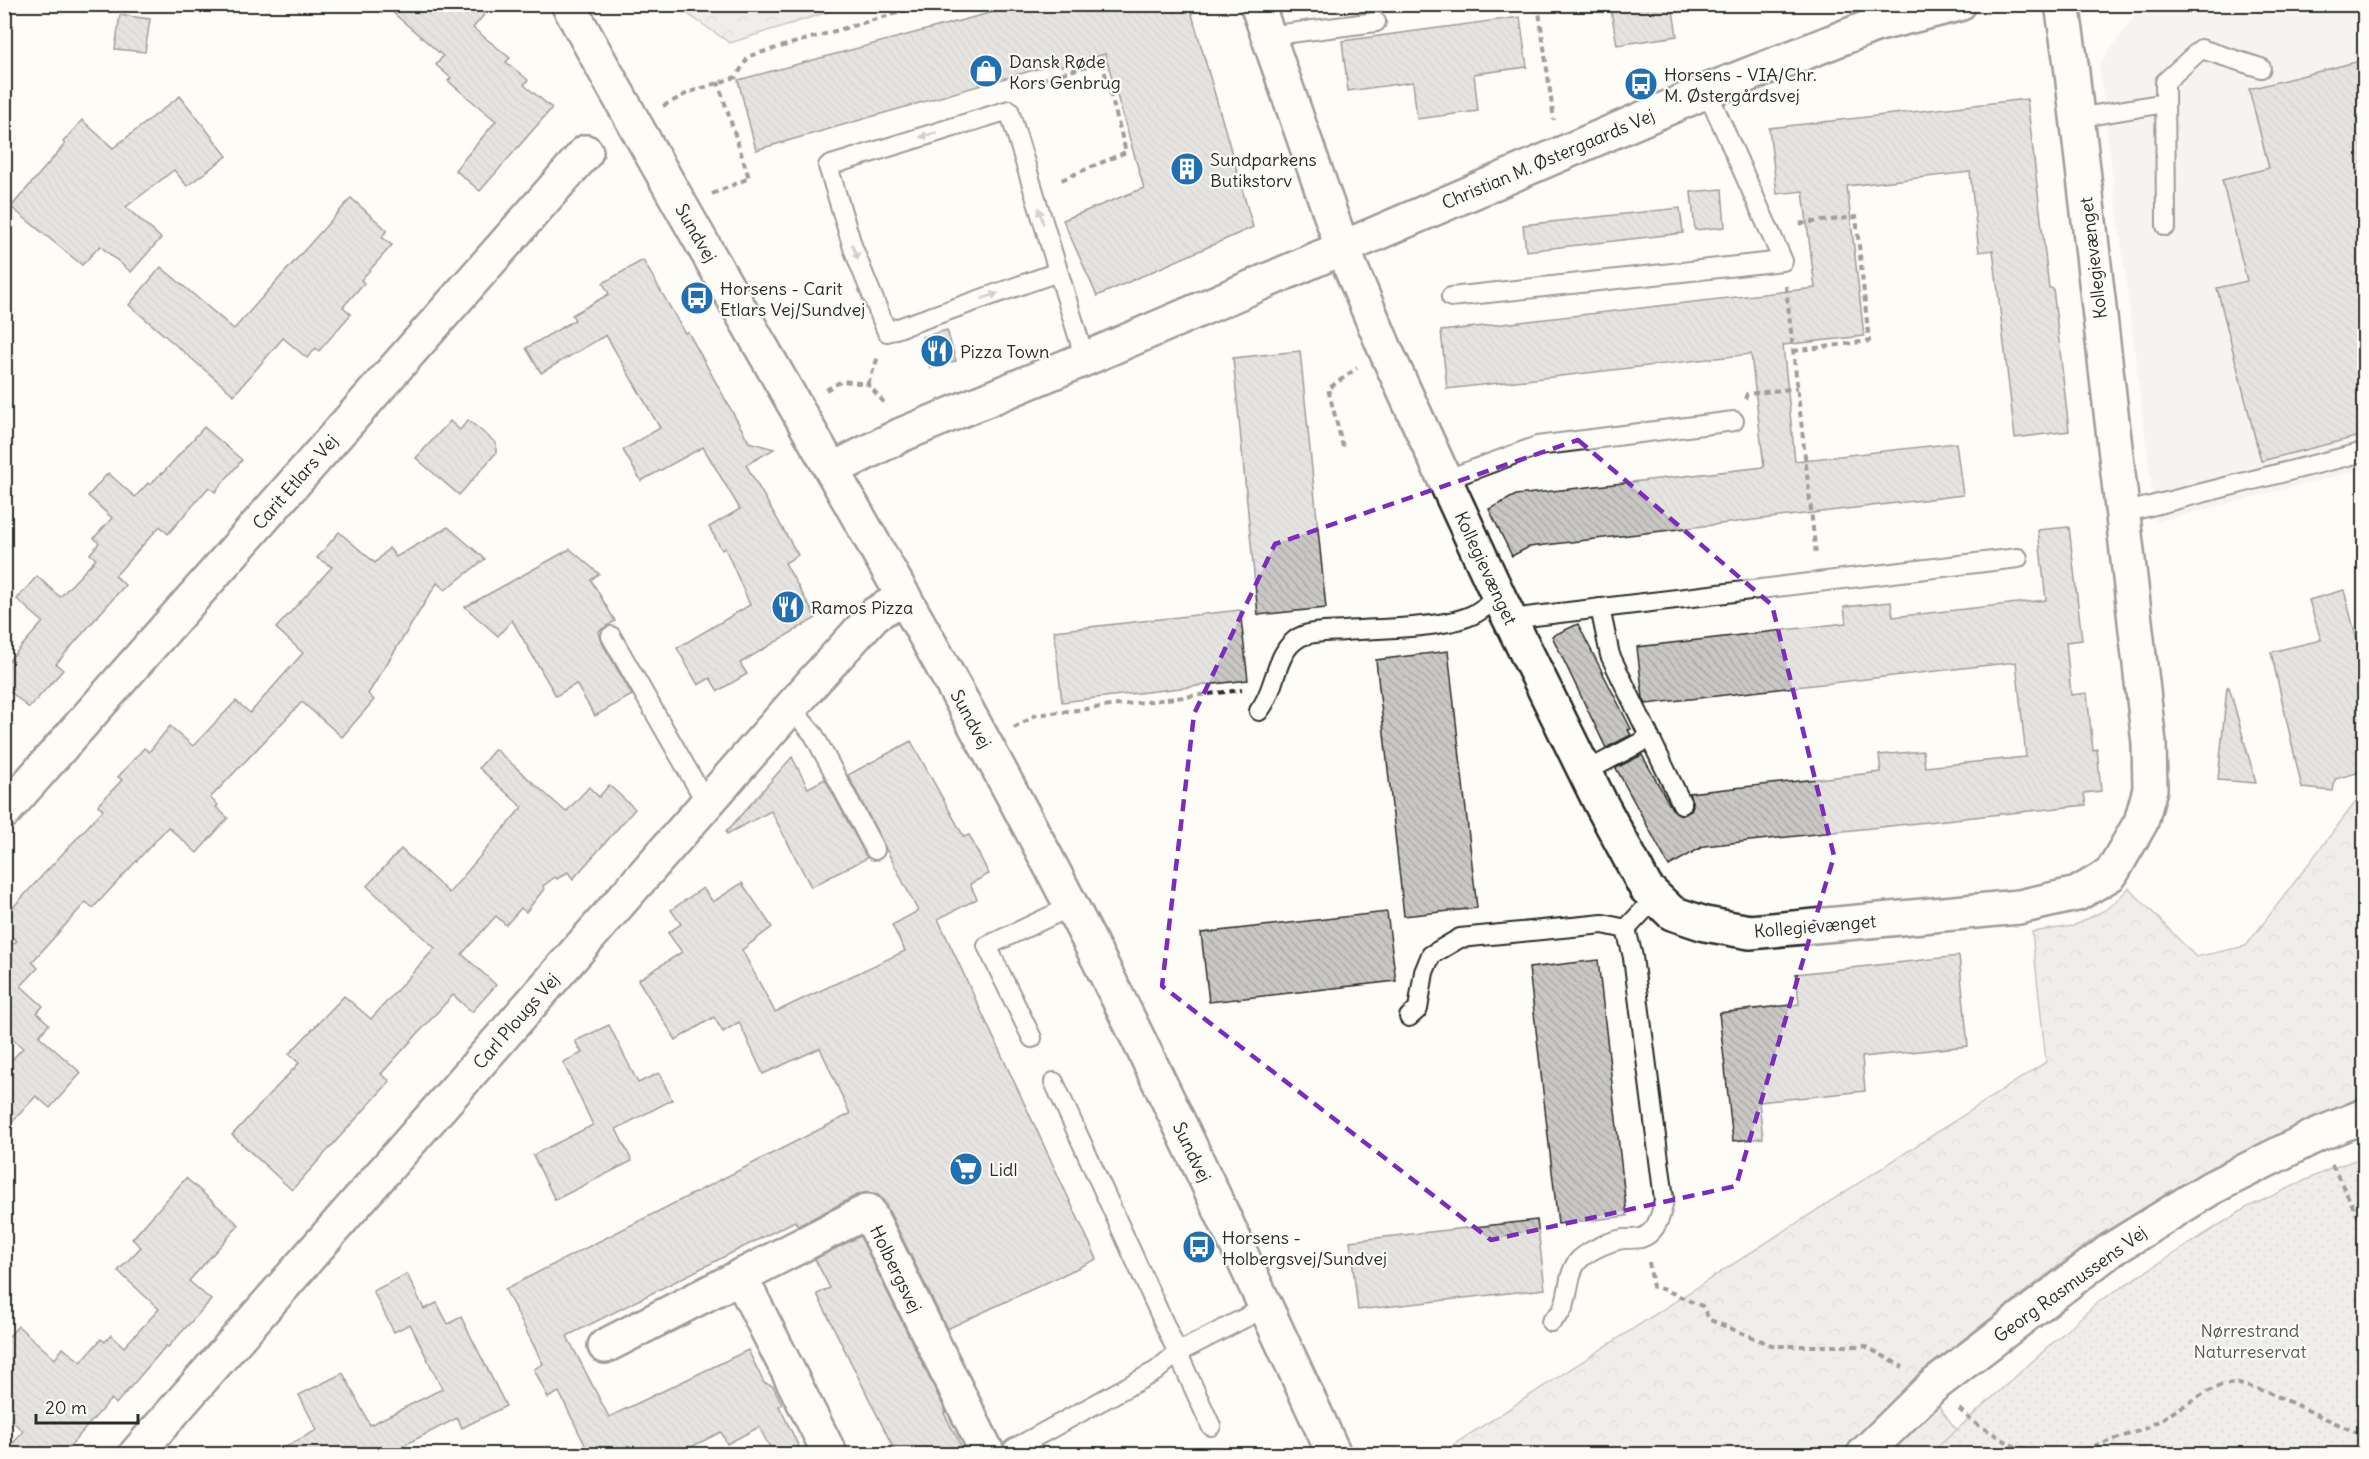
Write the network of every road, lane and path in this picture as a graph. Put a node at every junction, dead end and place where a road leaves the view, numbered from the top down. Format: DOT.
graph roads {
  1 [pos="928,4"];
  2 [pos="1257,4"];
  3 [pos="1538,4"];
  4 [pos="1959,4"];
  5 [pos="2062,4"];
  6 [pos="573,6"];
  7 [pos="1871,15"];
  8 [pos="1376,22"];
  9 [pos="1267,36"];
  10 [pos="2261,68"];
  11 [pos="718,82"];
  12 [pos="1707,91"];
  13 [pos="2165,103"];
  14 [pos="1009,110"];
  15 [pos="2077,118"];
  16 [pos="632,122"];
  17 [pos="1566,151"];
  18 [pos="586,152"];
  19 [pos="1034,192"];
  20 [pos="682,208"];
  21 [pos="2166,226"];
  22 [pos="1768,227"];
  23 [pos="1342,247"];
  24 [pos="1783,261"];
  25 [pos="1058,272"];
  26 [pos="1451,297"];
  27 [pos="1385,349"];
  28 [pos="1794,351"];
  29 [pos="1085,359"];
  30 [pos="1797,388"];
  31 [pos="796,406"];
  32 [pos="1734,421"];
  33 [pos="901,435"];
  34 [pos="1343,447"];
  35 [pos="2364,452"];
  36 [pos="832,470"];
  37 [pos="1445,480"];
  38 [pos="2123,513"];
  39 [pos="2018,558"];
  40 [pos="1819,582"];
  41 [pos="904,597"];
  42 [pos="1504,608"];
  43 [pos="1600,608"];
  44 [pos="611,636"];
  45 [pos="1272,686"];
  46 [pos="791,708"];
  47 [pos="1259,711"];
  48 [pos="1649,738"];
  49 [pos="985,744"];
  50 [pos="1586,772"];
  51 [pos="707,804"];
  52 [pos="1682,804"];
  53 [pos="4,812"];
  54 [pos="875,850"];
  55 [pos="1656,897"];
  56 [pos="1072,906"];
  57 [pos="1626,929"];
  58 [pos="1410,1017"];
  59 [pos="1032,1038"];
  60 [pos="1054,1082"];
  61 [pos="2364,1116"];
  62 [pos="2317,1135"];
  63 [pos="2364,1228"];
  64 [pos="1644,1237"];
  65 [pos="740,1276"];
  66 [pos="1266,1307"];
  67 [pos="1551,1322"];
  68 [pos="605,1346"];
  69 [pos="1177,1353"];
  70 [pos="1933,1386"];
  71 [pos="1211,1426"];
  72 [pos="2364,1436"];
  73 [pos="1001,1453"];
  74 [pos="136,1455"];
  75 [pos="830,1455"];
  76 [pos="1334,1455"];
  77 [pos="1864,1455"];
  78 [pos="2048,1455"];
  79 [pos="2053,1455"];
  1 -- 11 [label="path"];
  2 -- 9 [label="street"];
  3 -- 17 [label="path"];
  4 -- 7 [label="street, Christian M. Østergaards Vej"];
  5 -- 15 [label="street, Kollegievænget"];
  6 -- 16 [label="street, Sundvej"];
  7 -- 12 [label="street, Christian M. Østergaards Vej"];
  8 -- 9 [label="lane"];
  9 -- 23 [label="street"];
  10 -- 13 [label="lane"];
  11 -- 16 [label="path"];
  11 -- 20 [label="path"];
  12 -- 17 [label="street, Christian M. Østergaards Vej"];
  12 -- 22 [label="lane"];
  13 -- 15 [label="lane"];
  13 -- 21 [label="lane"];
  14 -- 19 [label="lane"];
  14 -- 19 [label="path"];
  14 -- 25 [label="lane, one-way"];
  15 -- 38 [label="street, Kollegievænget"];
  16 -- 20 [label="street, Sundvej"];
  17 -- 23 [label="street, Christian M. Østergaards Vej"];
  18 -- 53 [label="street, Carit Etlars Vej"];
  25 -- 19 [label="lane, one-way"];
  20 -- 31 [label="street, Sundvej"];
  22 -- 24 [label="lane"];
  22 -- 28 [label="path"];
  23 -- 27 [label="street, Kollegievænget"];
  23 -- 29 [label="street, Christian M. Østergaards Vej"];
  24 -- 26 [label="lane"];
  24 -- 28 [label="path"];
  25 -- 29 [label="lane"];
  27 -- 34 [label="path"];
  27 -- 37 [label="street, Kollegievænget"];
  28 -- 30 [label="path"];
  29 -- 33 [label="street, Christian M. Østergaards Vej"];
  30 -- 32 [label="path"];
  30 -- 40 [label="path"];
  31 -- 33 [label="path"];
  31 -- 36 [label="street, Sundvej"];
  32 -- 37 [label="lane"];
  33 -- 36 [label="street, Christian M. Østergaards Vej"];
  35 -- 38 [label="lane"];
  36 -- 41 [label="street, Sundvej"];
  37 -- 42 [label="street, Kollegievænget"];
  38 -- 55 [label="street, Kollegievænget"];
  39 -- 40 [label="lane"];
  40 -- 43 [label="lane"];
  41 -- 46 [label="street, Carl Plougs Vej"];
  41 -- 49 [label="street, Sundvej"];
  42 -- 43 [label="lane"];
  42 -- 45 [label="lane"];
  42 -- 50 [label="street, Kollegievænget"];
  43 -- 48 [label="lane"];
  44 -- 51 [label="lane"];
  45 -- 47 [label="lane"];
  45 -- 49 [label="path"];
  46 -- 51 [label="street, Carl Plougs Vej"];
  46 -- 54 [label="lane"];
  48 -- 50 [label="lane"];
  48 -- 52 [label="lane"];
  49 -- 56 [label="street, Sundvej"];
  50 -- 55 [label="street, Kollegievænget"];
  51 -- 74 [label="street, Carl Plougs Vej"];
  55 -- 57 [label="lane"];
  56 -- 59 [label="lane"];
  56 -- 66 [label="street, Sundvej"];
  57 -- 58 [label="lane"];
  57 -- 64 [label="lane"];
  60 -- 69 [label="lane"];
  61 -- 62 [label="street, Georg Rasmussens Vej"];
  62 -- 63 [label="path"];
  62 -- 70 [label="street, Georg Rasmussens Vej"];
  64 -- 67 [label="lane"];
  64 -- 70 [label="path"];
  65 -- 68 [label="street, Holbergsvej"];
  65 -- 73 [label="street, Holbergsvej"];
  65 -- 75 [label="street"];
  66 -- 69 [label="lane, Holbergsvej"];
  66 -- 76 [label="street, Sundvej"];
  69 -- 71 [label="lane"];
  69 -- 73 [label="lane, Holbergsvej"];
  70 -- 77 [label="street, Georg Rasmussens Vej"];
  70 -- 78 [label="path"];
  72 -- 79 [label="path"];
}
